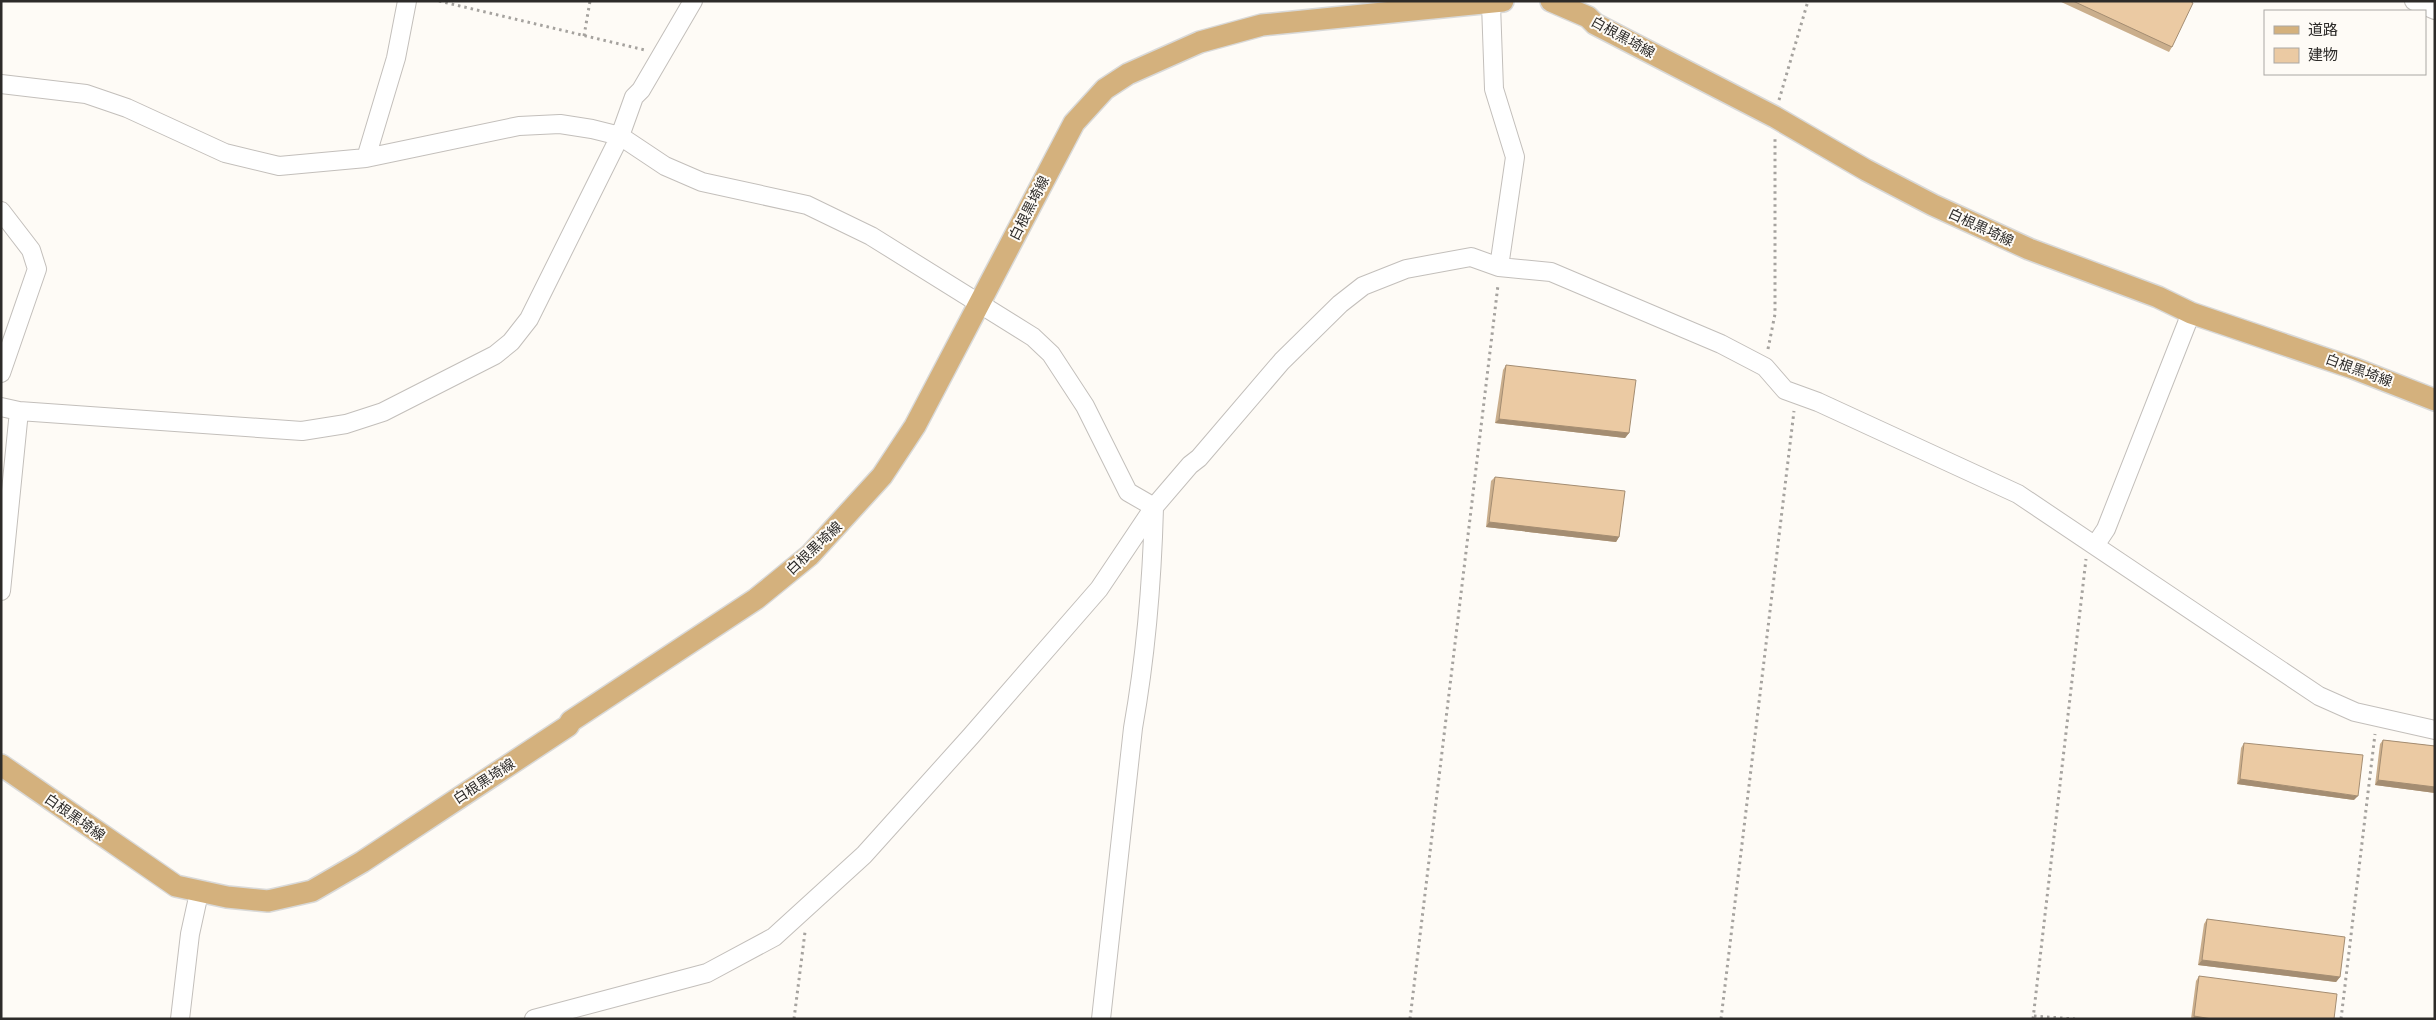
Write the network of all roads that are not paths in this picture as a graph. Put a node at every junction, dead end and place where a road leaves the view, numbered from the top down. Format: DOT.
graph roads {
  1 [pos="407,1"];
  2 [pos="693,1"];
  3 [pos="1551,1"];
  4 [pos="2414,1"];
  5 [pos="1497,2"];
  6 [pos="2435,10"];
  7 [pos="1,84"];
  8 [pos="620,136"];
  9 [pos="366,158"];
  10 [pos="1,211"];
  11 [pos="1499,267"];
  12 [pos="981,303"];
  13 [pos="2191,313"];
  14 [pos="1,373"];
  15 [pos="2435,400"];
  16 [pos="1,407"];
  17 [pos="19,411"];
  18 [pos="1154,508"];
  19 [pos="2096,544"];
  20 [pos="1,591"];
  21 [pos="2435,730"];
  22 [pos="1,765"];
  23 [pos="200,893"];
  24 [pos="180,1019"];
  25 [pos="534,1019"];
  26 [pos="1101,1019"];
  1 -- 9 [label="street"];
  2 -- 8 [label="street"];
  3 -- 13 [label="main road, 白根黒埼線"];
  4 -- 6 [label="street"];
  5 -- 11 [label="street"];
  5 -- 12 [label="main road, 白根黒埼線"];
  7 -- 9 [label="street"];
  8 -- 9 [label="street"];
  8 -- 12 [label="street"];
  8 -- 17 [label="street"];
  10 -- 14 [label="street"];
  11 -- 18 [label="street"];
  11 -- 19 [label="street"];
  12 -- 18 [label="street"];
  12 -- 23 [label="main road, 白根黒埼線"];
  13 -- 15 [label="main road, 白根黒埼線"];
  13 -- 19 [label="street"];
  16 -- 17 [label="street"];
  17 -- 20 [label="street"];
  18 -- 25 [label="street"];
  18 -- 26 [label="street"];
  19 -- 21 [label="street"];
  22 -- 23 [label="main road, 白根黒埼線"];
  23 -- 24 [label="street"];
}
